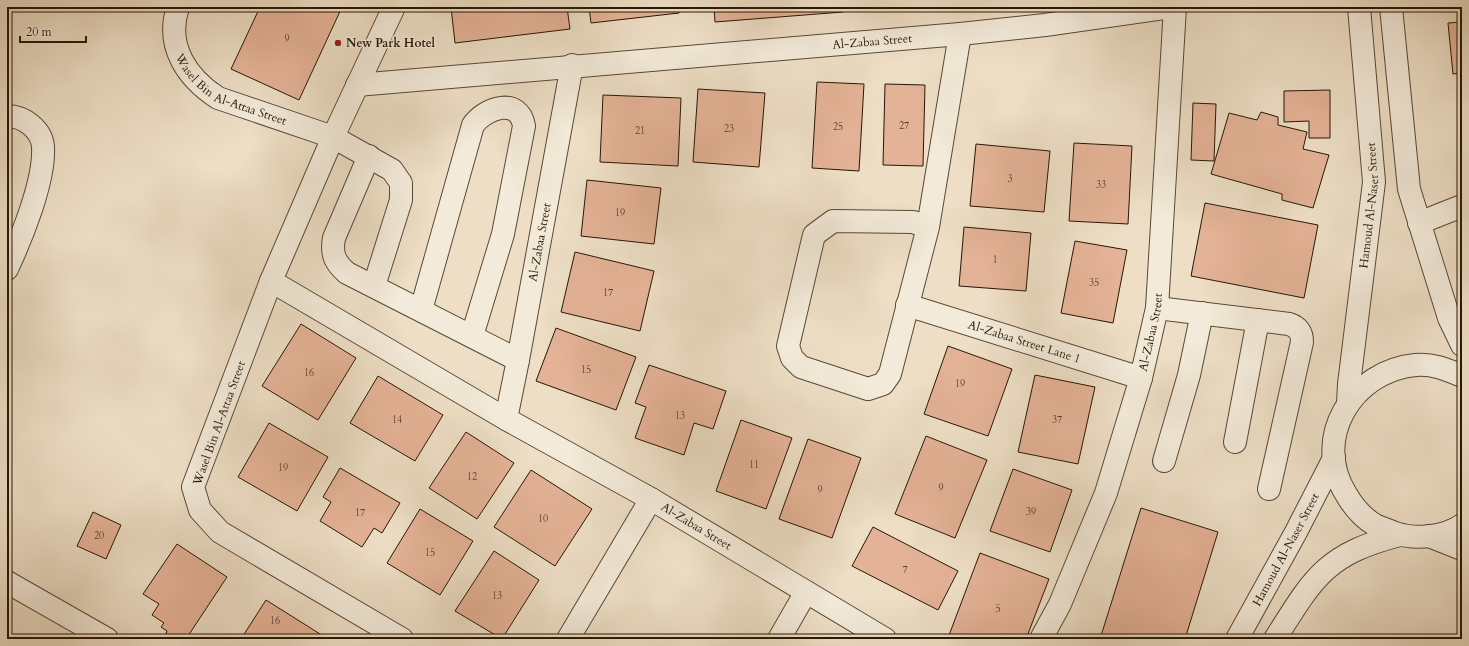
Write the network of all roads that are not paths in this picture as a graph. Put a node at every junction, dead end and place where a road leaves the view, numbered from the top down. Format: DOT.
graph roads {
  1 [pos="178,7"];
  2 [pos="394,7"];
  3 [pos="1171,7"];
  4 [pos="1175,7"];
  5 [pos="1359,7"];
  6 [pos="1391,7"];
  7 [pos="1044,16"];
  8 [pos="960,34"];
  9 [pos="572,66"];
  10 [pos="357,85"];
  11 [pos="7,116"];
  12 [pos="333,137"];
  13 [pos="369,156"];
  14 [pos="1462,206"];
  15 [pos="1420,223"];
  16 [pos="928,227"];
  17 [pos="7,270"];
  18 [pos="271,281"];
  19 [pos="374,286"];
  20 [pos="907,305"];
  21 [pos="1157,308"];
  22 [pos="421,310"];
  23 [pos="1202,313"];
  24 [pos="1258,320"];
  25 [pos="472,336"];
  26 [pos="1462,345"];
  27 [pos="518,360"];
  28 [pos="1462,376"];
  29 [pos="1141,378"];
  30 [pos="1348,404"];
  31 [pos="506,419"];
  32 [pos="1235,442"];
  33 [pos="1334,458"];
  34 [pos="1164,461"];
  35 [pos="1269,489"];
  36 [pos="651,499"];
  37 [pos="1462,525"];
  38 [pos="1400,535"];
  39 [pos="1429,536"];
  40 [pos="1462,549"];
  41 [pos="7,582"];
  42 [pos="806,592"];
  43 [pos="107,639"];
  44 [pos="402,639"];
  45 [pos="568,639"];
  46 [pos="779,639"];
  47 [pos="885,639"];
  48 [pos="1041,639"];
  49 [pos="1237,639"];
  50 [pos="1275,639"];
  1 -- 12 [label="street, Wasel Bin Al-Attaa Street"];
  2 -- 10 [label="street, Wasel Bin Al-Attaa Street"];
  3 -- 7 [label="street, Al-Zabaa Street"];
  4 -- 21 [label="street, Al-Zabaa Street"];
  5 -- 30 [label="street, Hamoud Al-Naser Street"];
  6 -- 15 [label="street"];
  7 -- 8 [label="street, Al-Zabaa Street"];
  8 -- 9 [label="street, Al-Zabaa Street"];
  8 -- 16 [label="street"];
  9 -- 10 [label="street, Al-Zabaa Street"];
  9 -- 27 [label="street, Al-Zabaa Street"];
  10 -- 12 [label="street, Wasel Bin Al-Attaa Street"];
  11 -- 17 [label="street"];
  12 -- 13 [label="street"];
  12 -- 18 [label="street, Wasel Bin Al-Attaa Street"];
  13 -- 19 [label="street"];
  13 -- 19 [label="street"];
  14 -- 15 [label="street"];
  15 -- 26 [label="street"];
  16 -- 20 [label="street"];
  16 -- 20 [label="street"];
  18 -- 31 [label="street, Al-Zabaa Street"];
  18 -- 44 [label="street, Wasel Bin Al-Attaa Street"];
  19 -- 22 [label="street"];
  20 -- 29 [label="street, Al-Zabaa Street Lane 1"];
  21 -- 23 [label="street"];
  21 -- 29 [label="street, Al-Zabaa Street"];
  22 -- 25 [label="street"];
  22 -- 25 [label="street"];
  23 -- 24 [label="street"];
  23 -- 34 [label="street"];
  24 -- 32 [label="street"];
  24 -- 35 [label="street"];
  25 -- 27 [label="street"];
  27 -- 31 [label="street, Al-Zabaa Street"];
  28 -- 30 [label="street"];
  29 -- 48 [label="street, Al-Zabaa Street"];
  30 -- 33 [label="street"];
  31 -- 36 [label="street, Al-Zabaa Street"];
  33 -- 38 [label="street"];
  33 -- 49 [label="street, Hamoud Al-Naser Street"];
  36 -- 42 [label="street, Al-Zabaa Street"];
  36 -- 45 [label="street"];
  37 -- 39 [label="street"];
  38 -- 39 [label="street"];
  38 -- 50 [label="street"];
  39 -- 40 [label="street"];
  41 -- 43 [label="street"];
  42 -- 46 [label="street"];
  42 -- 47 [label="street, Al-Zabaa Street"];
}
